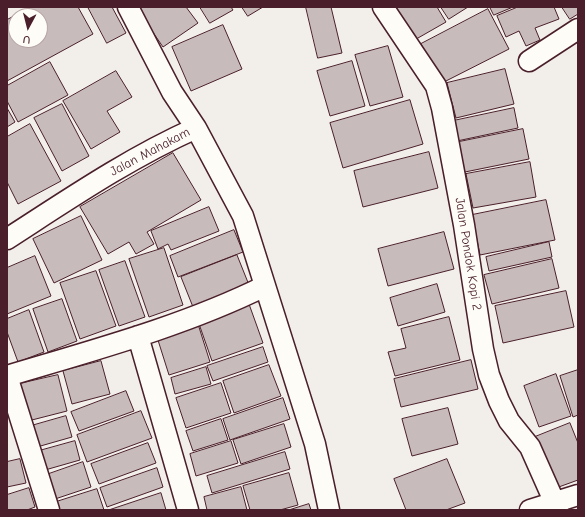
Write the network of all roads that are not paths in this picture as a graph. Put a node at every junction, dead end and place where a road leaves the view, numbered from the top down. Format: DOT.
graph roads {
  1 [pos="128,7"];
  2 [pos="383,7"];
  3 [pos="578,29"];
  4 [pos="529,61"];
  5 [pos="196,128"];
  6 [pos="7,239"];
  7 [pos="265,286"];
  8 [pos="138,336"];
  9 [pos="7,376"];
  10 [pos="578,495"];
  11 [pos="556,506"];
  12 [pos="49,510"];
  13 [pos="188,510"];
  14 [pos="329,510"];
  15 [pos="530,510"];
  1 -- 5 [label="street, Jalan Mahakam"];
  2 -- 11 [label="street, Jalan Pondok Kopi 2"];
  3 -- 4 [label="street"];
  5 -- 6 [label="street, Jalan Mahakam"];
  5 -- 7 [label="street"];
  7 -- 8 [label="street"];
  7 -- 14 [label="street"];
  8 -- 9 [label="street"];
  8 -- 13 [label="street"];
  9 -- 12 [label="street"];
  10 -- 11 [label="street"];
  11 -- 15 [label="street"];
}
